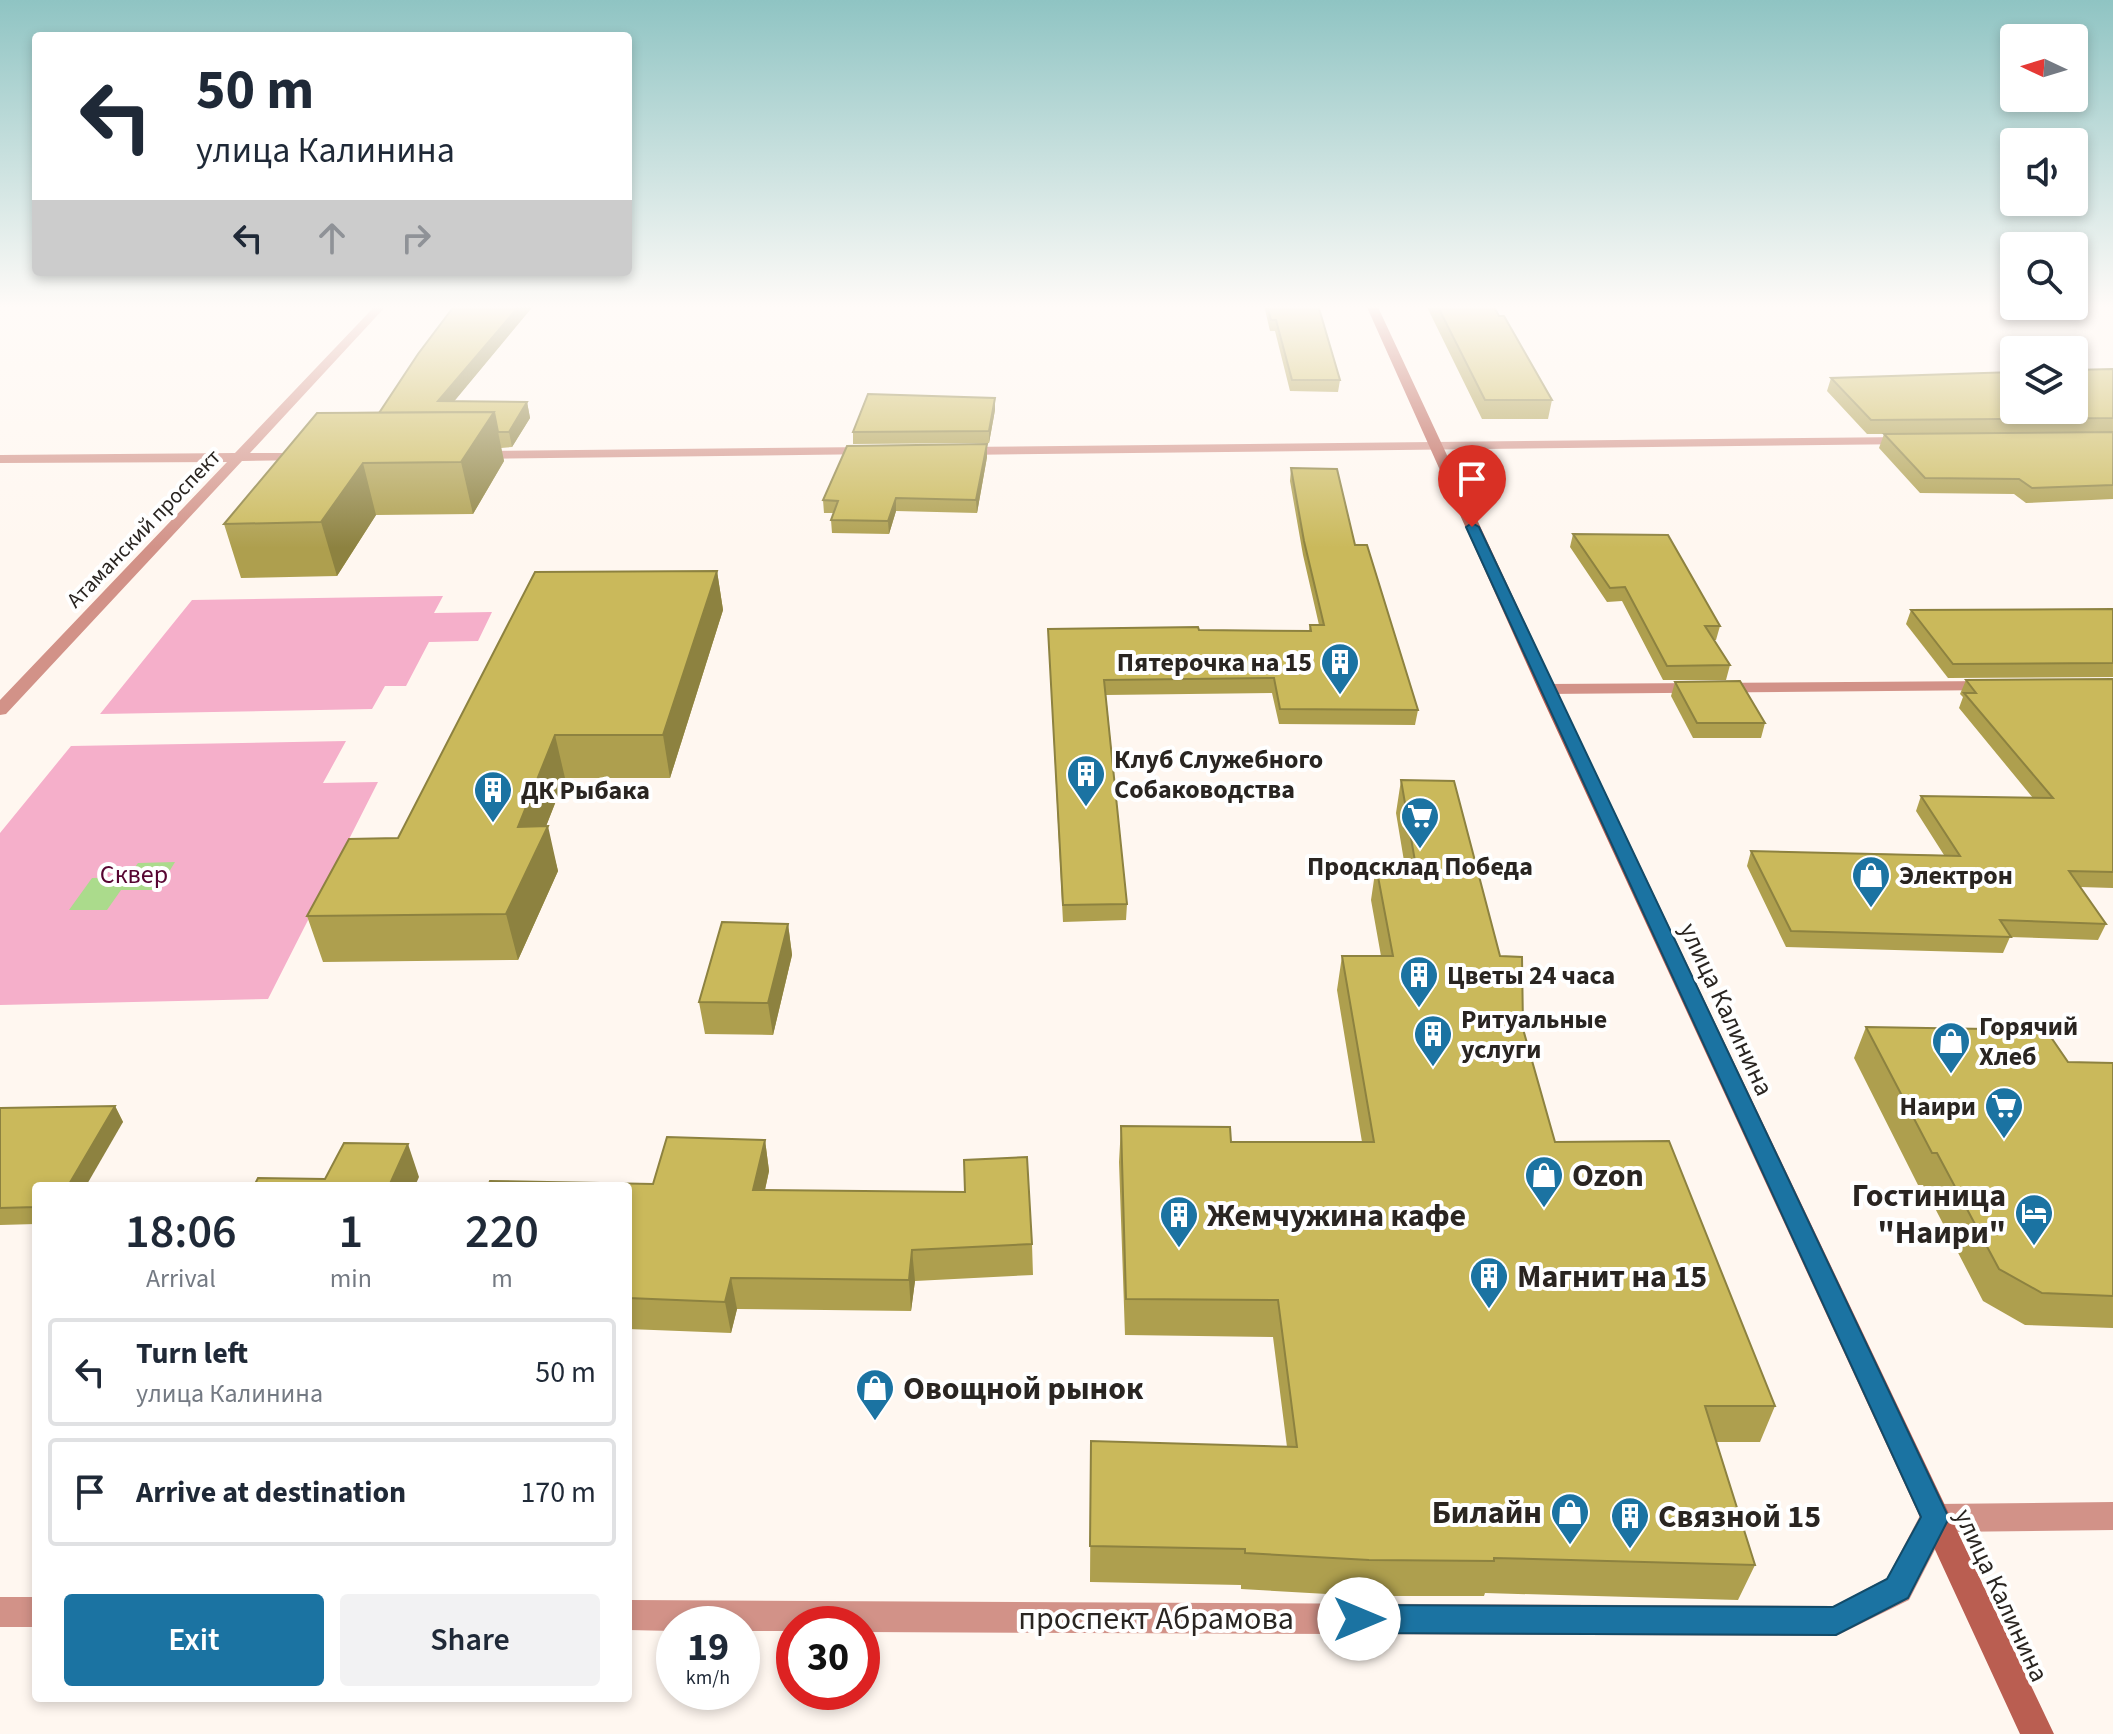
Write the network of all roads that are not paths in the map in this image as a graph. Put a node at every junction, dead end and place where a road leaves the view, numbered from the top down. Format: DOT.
graph roads {
  1 [pos="307,386"];
  2 [pos="1408,386"];
  3 [pos="1924,441"];
  4 [pos="1435,446"];
  5 [pos="893,451"];
  6 [pos="941,451"];
  7 [pos="463,456"];
  8 [pos="320,457"];
  9 [pos="240,458"];
  10 [pos="0,459"];
  11 [pos="2001,686"];
  12 [pos="1547,689"];
  13 [pos="0,710"];
  14 [pos="2113,1516"];
  15 [pos="1935,1518"];
  16 [pos="0,1612"];
  17 [pos="32,1612"];
  18 [pos="632,1615"];
  19 [pos="2037,1734"];
  1 -- 9 [label="street, Атаманский проспект"];
  2 -- 4 [label="main road, улица Калинина"];
  3 -- 4 [label="street"];
  4 -- 6 [label="street"];
  4 -- 12 [label="main road, улица Калинина"];
  5 -- 7 [label="street"];
  8 -- 9 [label="street"];
  9 -- 10 [label="street"];
  9 -- 13 [label="street, Атаманский проспект"];
  11 -- 12 [label="street"];
  12 -- 15 [label="main road, улица Калинина"];
  14 -- 15 [label="street"];
  15 -- 18 [label="street, проспект Абрамова"];
  15 -- 19 [label="main road, улица Калинина"];
  16 -- 17 [label="street"];
}
